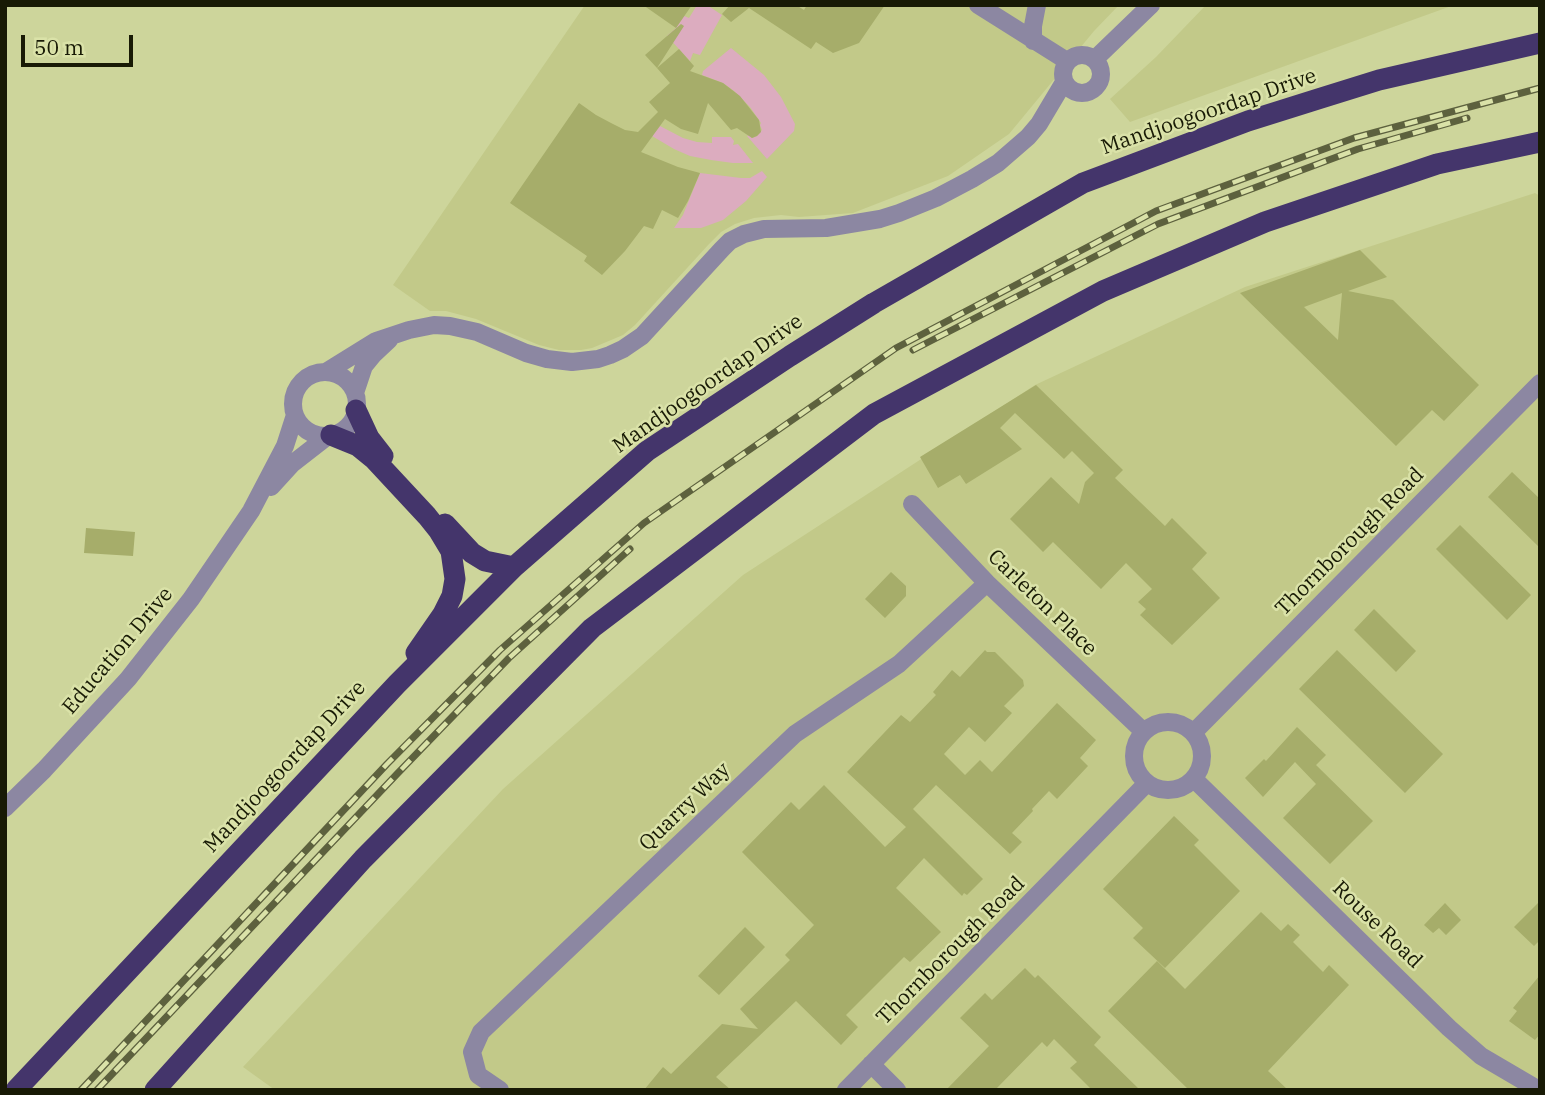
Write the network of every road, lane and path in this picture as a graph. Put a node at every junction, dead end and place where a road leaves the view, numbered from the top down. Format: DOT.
graph roads {
  1 [pos="978,5"];
  2 [pos="1037,5"];
  3 [pos="1151,5"];
  4 [pos="1033,41"];
  5 [pos="1540,43"];
  6 [pos="1095,59"];
  7 [pos="1067,61"];
  8 [pos="1064,82"];
  9 [pos="1540,142"];
  10 [pos="397,334"];
  11 [pos="326,372"];
  12 [pos="1540,383"];
  13 [pos="356,401"];
  14 [pos="295,415"];
  15 [pos="330,435"];
  16 [pos="912,504"];
  17 [pos="251,511"];
  18 [pos="514,567"];
  19 [pos="987,583"];
  20 [pos="397,684"];
  21 [pos="1144,732"];
  22 [pos="1193,733"];
  23 [pos="1194,779"];
  24 [pos="1147,783"];
  25 [pos="5,808"];
  26 [pos="871,1064"];
  27 [pos="16,1090"];
  28 [pos="155,1090"];
  29 [pos="500,1090"];
  30 [pos="846,1090"];
  31 [pos="897,1090"];
  32 [pos="1539,1090"];
  1 -- 4 [label="street"];
  2 -- 4 [label="street"];
  3 -- 6 [label="street"];
  4 -- 7 [label="street"];
  5 -- 18 [label="highway, Mandjoogoordap Drive"];
  6 -- 7 [label="street"];
  6 -- 8 [label="street"];
  7 -- 8 [label="street"];
  8 -- 10 [label="street"];
  9 -- 28 [label="highway"];
  10 -- 11 [label="street"];
  10 -- 13 [label="street"];
  11 -- 13 [label="street"];
  11 -- 14 [label="street"];
  12 -- 22 [label="street, Thornborough Road"];
  13 -- 15 [label="street"];
  13 -- 18 [label="highway"];
  14 -- 15 [label="street"];
  14 -- 17 [label="street, Education Drive"];
  15 -- 17 [label="street, Education Drive"];
  15 -- 20 [label="highway"];
  16 -- 19 [label="street, Carleton Place"];
  17 -- 25 [label="street, Education Drive"];
  18 -- 20 [label="highway, Mandjoogoordap Drive"];
  19 -- 21 [label="street, Carleton Place"];
  19 -- 29 [label="street, Quarry Way"];
  20 -- 27 [label="highway, Mandjoogoordap Drive"];
  21 -- 22 [label="street"];
  21 -- 24 [label="street"];
  22 -- 23 [label="street"];
  23 -- 24 [label="street"];
  23 -- 32 [label="street, Rouse Road"];
  24 -- 26 [label="street, Thornborough Road"];
  26 -- 30 [label="street, Thornborough Road"];
  26 -- 31 [label="street"];
}
